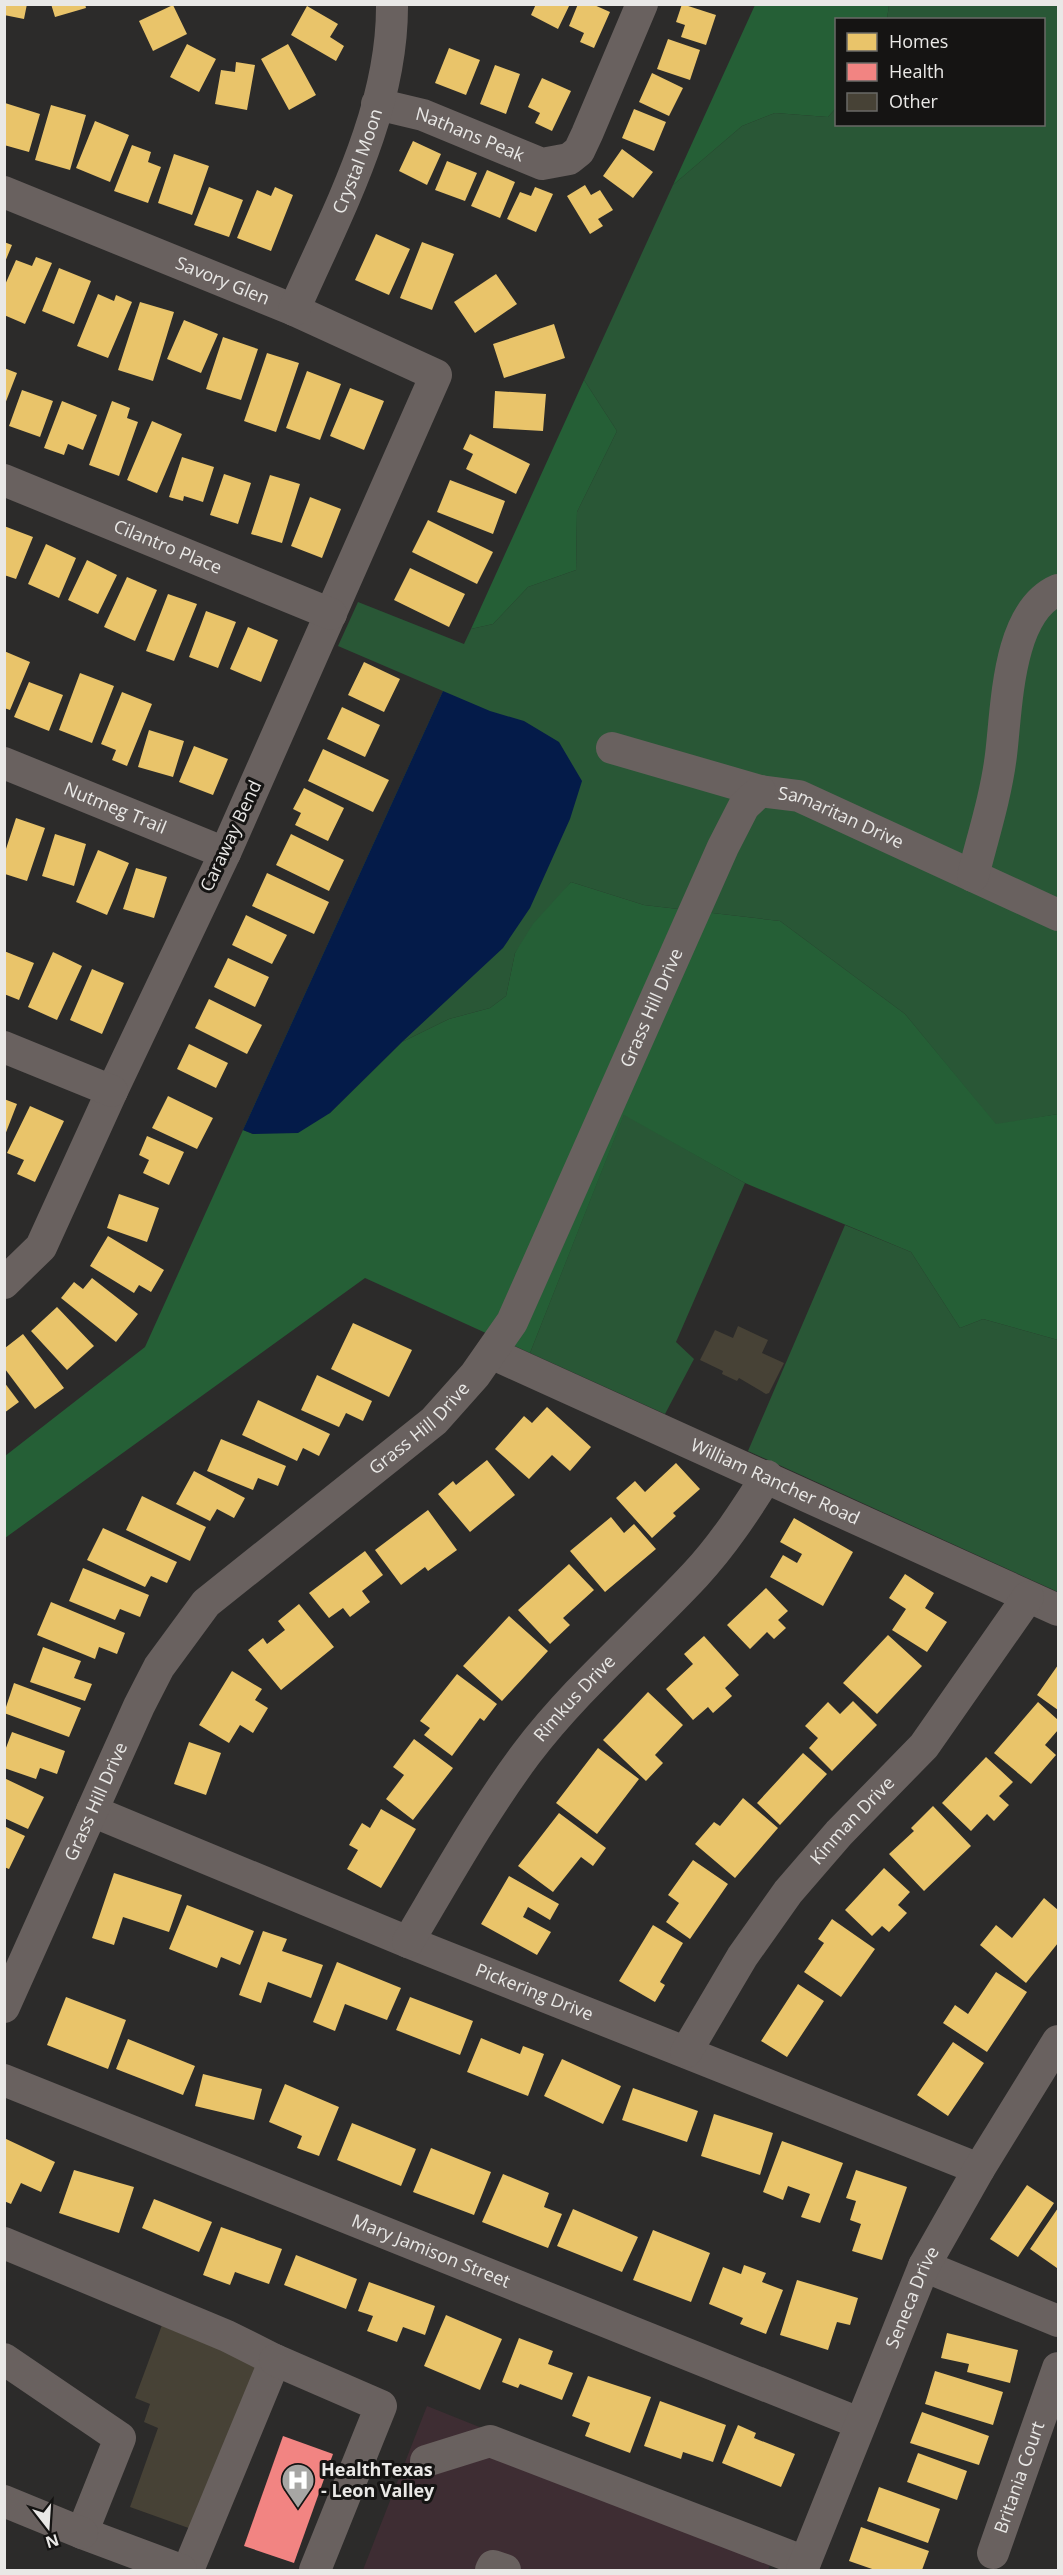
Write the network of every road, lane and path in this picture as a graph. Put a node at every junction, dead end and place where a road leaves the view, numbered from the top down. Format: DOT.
graph roads {
  1 [pos="392,4"];
  2 [pos="642,4"];
  3 [pos="377,104"];
  4 [pos="4,192"];
  5 [pos="294,310"];
  6 [pos="436,375"];
  7 [pos="4,480"];
  8 [pos="1059,590"];
  9 [pos="330,614"];
  10 [pos="612,748"];
  11 [pos="4,763"];
  12 [pos="760,791"];
  13 [pos="225,852"];
  14 [pos="973,876"];
  15 [pos="1059,915"];
  16 [pos="4,1047"];
  17 [pos="112,1091"];
  18 [pos="4,1283"];
  19 [pos="491,1353"];
  20 [pos="767,1476"];
  21 [pos="1028,1597"];
  22 [pos="1059,1610"];
  23 [pos="92,1811"];
  24 [pos="408,1942"];
  25 [pos="4,2007"];
  26 [pos="1059,2041"];
  27 [pos="686,2052"];
  28 [pos="4,2080"];
  29 [pos="979,2169"];
  30 [pos="4,2243"];
  31 [pos="924,2266"];
  32 [pos="1059,2321"];
  33 [pos="275,2360"];
  34 [pos="7,2365"];
  35 [pos="1059,2368"];
  36 [pos="859,2423"];
  37 [pos="426,2460"];
  38 [pos="4,2501"];
  39 [pos="82,2533"];
  40 [pos="993,2553"];
  41 [pos="804,2566"];
  42 [pos="181,2571"];
  43 [pos="188,2571"];
  44 [pos="315,2571"];
  45 [pos="491,2571"];
  46 [pos="506,2571"];
  1 -- 3 [label="street, Crystal Moon"];
  2 -- 3 [label="street, Nathans Peak"];
  3 -- 5 [label="street, Crystal Moon"];
  4 -- 5 [label="street, Savory Glen"];
  5 -- 6 [label="street, Savory Glen"];
  6 -- 9 [label="street, Caraway Bend"];
  7 -- 9 [label="street, Cilantro Place"];
  8 -- 14 [label="street"];
  9 -- 13 [label="street, Caraway Bend"];
  10 -- 12 [label="street, Samaritan Drive"];
  11 -- 13 [label="street, Nutmeg Trail"];
  12 -- 14 [label="street, Samaritan Drive"];
  12 -- 19 [label="street, Grass Hill Drive"];
  13 -- 17 [label="street, Caraway Bend"];
  14 -- 15 [label="street, Samaritan Drive"];
  16 -- 17 [label="street"];
  17 -- 18 [label="street, Caraway Bend"];
  19 -- 20 [label="street, William Rancher Road"];
  19 -- 23 [label="street, Grass Hill Drive"];
  20 -- 21 [label="street, William Rancher Road"];
  20 -- 24 [label="street, Rimkus Drive"];
  21 -- 22 [label="street, William Rancher Road"];
  21 -- 27 [label="street, Kinman Drive"];
  23 -- 24 [label="street, Pickering Drive"];
  23 -- 25 [label="street, Grass Hill Drive"];
  24 -- 27 [label="street, Pickering Drive"];
  26 -- 29 [label="street, Seneca Drive"];
  27 -- 29 [label="street, Pickering Drive"];
  28 -- 36 [label="street, Mary Jamison Street"];
  29 -- 31 [label="street, Seneca Drive"];
  30 -- 33 [label="street"];
  31 -- 32 [label="street"];
  31 -- 36 [label="street, Seneca Drive"];
  33 -- 43 [label="street"];
  33 -- 44 [label="street"];
  34 -- 39 [label="street"];
  35 -- 40 [label="street, Britania Court"];
  36 -- 41 [label="street, Seneca Drive"];
  37 -- 41 [label="street"];
  38 -- 39 [label="street"];
  39 -- 42 [label="street"];
  45 -- 46 [label="street"];
}
